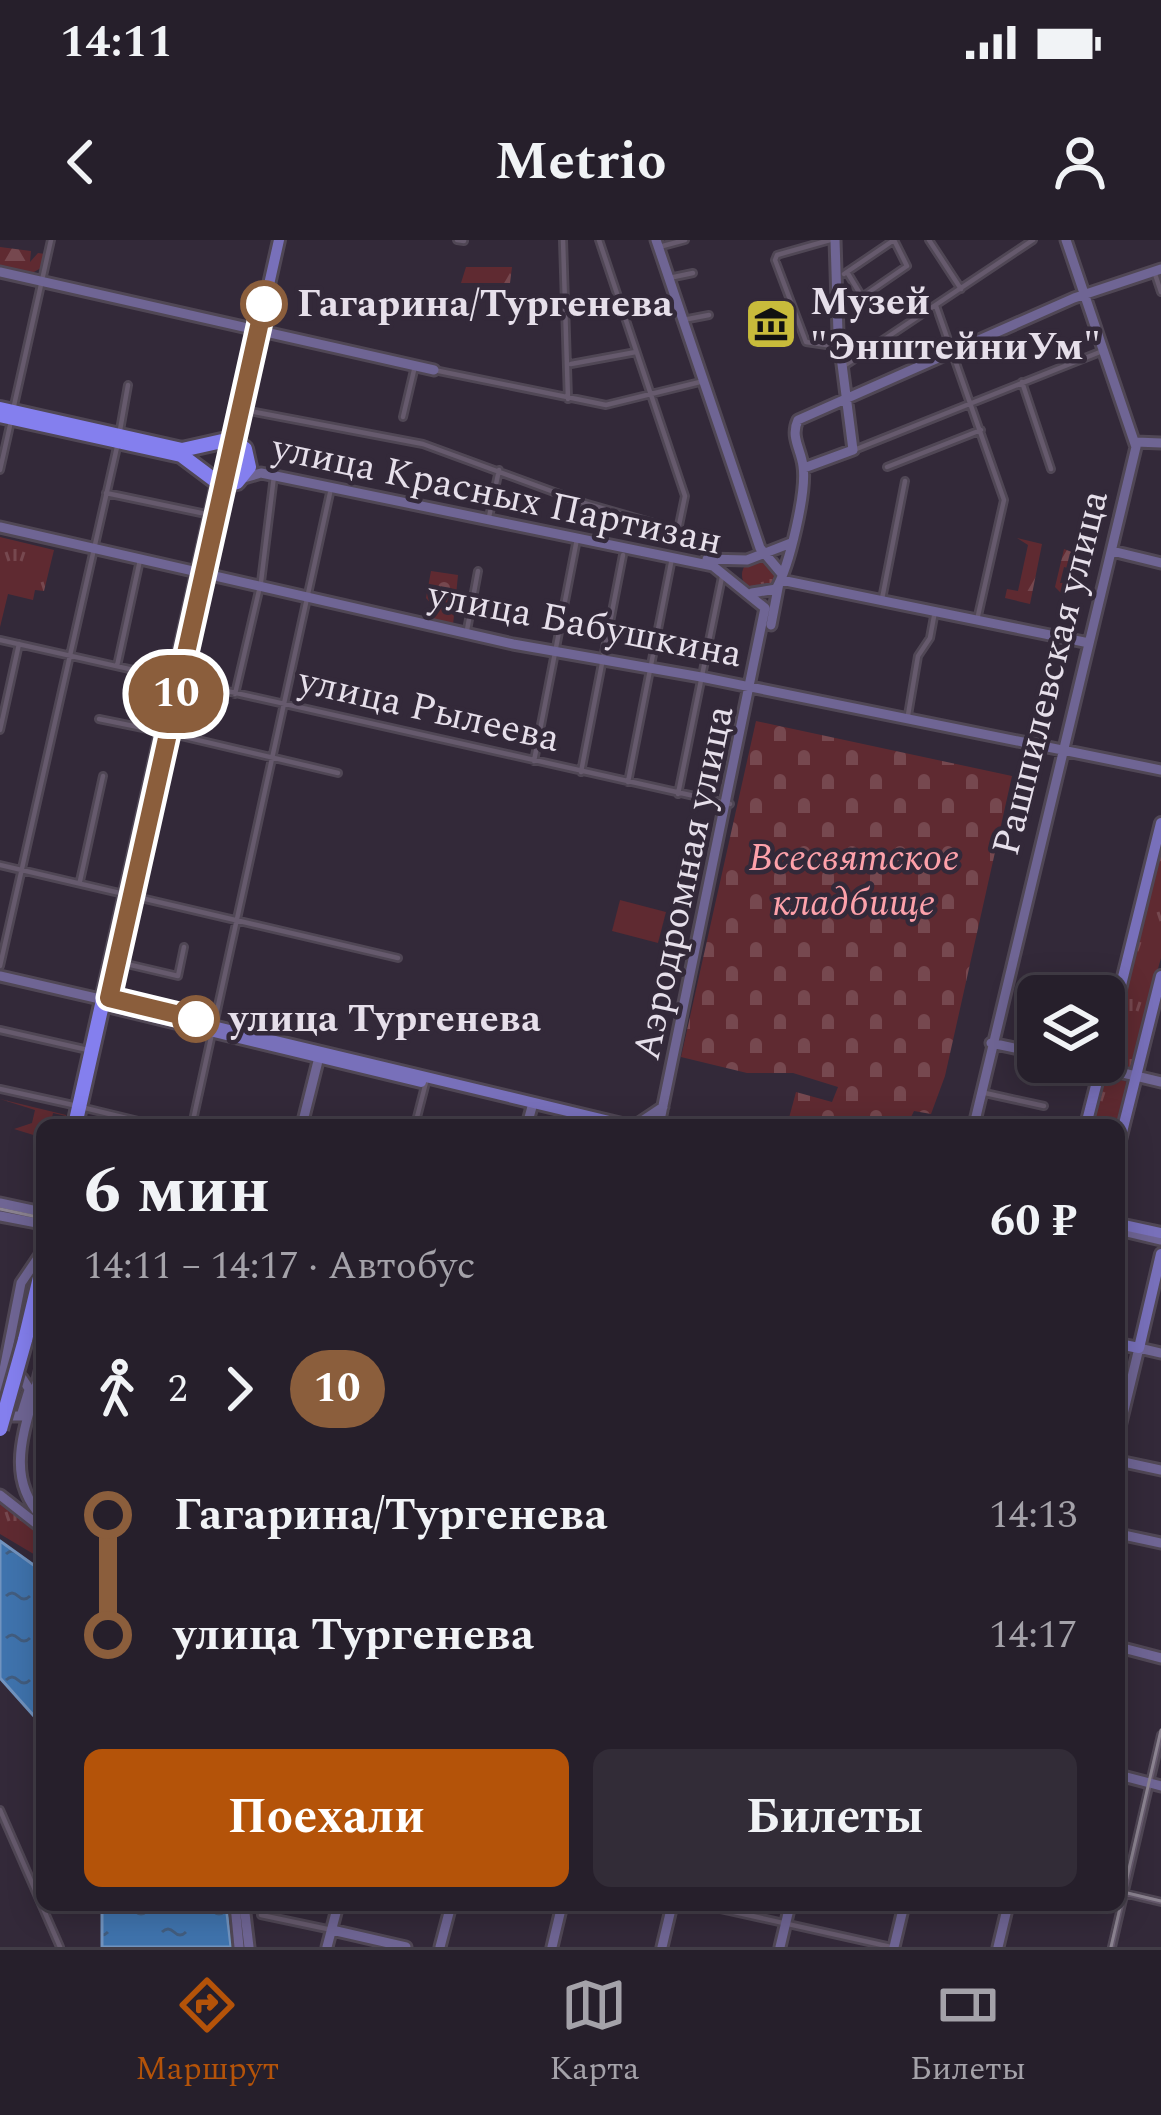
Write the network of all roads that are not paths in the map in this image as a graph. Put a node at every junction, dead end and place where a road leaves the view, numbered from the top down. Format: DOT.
graph roads {
  1 [pos="51,240"];
  2 [pos="277,240"];
  3 [pos="563,240"];
  4 [pos="599,240"];
  5 [pos="685,240"];
  6 [pos="832,240"];
  7 [pos="894,240"];
  8 [pos="943,240"];
  9 [pos="1033,240"];
  10 [pos="1066,240"];
  11 [pos="931,243"];
  12 [pos="657,244"];
  13 [pos="1157,270"];
  14 [pos="0,272"];
  15 [pos="847,272"];
  16 [pos="693,273"];
  17 [pos="669,278"];
  18 [pos="835,280"];
  19 [pos="42,281"];
  20 [pos="962,289"];
  21 [pos="1161,292"];
  22 [pos="1085,294"];
  23 [pos="936,306"];
  24 [pos="710,315"];
  25 [pos="683,320"];
  26 [pos="256,330"];
  27 [pos="840,347"];
  28 [pos="953,350"];
  29 [pos="1105,350"];
  30 [pos="637,352"];
  31 [pos="571,364"];
  32 [pos="415,366"];
  33 [pos="844,366"];
  34 [pos="434,370"];
  35 [pos="704,381"];
  36 [pos="1022,382"];
  37 [pos="128,385"];
  38 [pos="650,392"];
  39 [pos="849,397"];
  40 [pos="568,399"];
  41 [pos="970,402"];
  42 [pos="241,410"];
  43 [pos="6,413"];
  44 [pos="403,417"];
  45 [pos="981,430"];
  46 [pos="119,438"];
  47 [pos="231,440"];
  48 [pos="1136,442"];
  49 [pos="1161,443"];
  50 [pos="211,444"];
  51 [pos="854,450"];
  52 [pos="248,455"];
  53 [pos="887,467"];
  54 [pos="804,468"];
  55 [pos="0,469"];
  56 [pos="1052,469"];
  57 [pos="204,470"];
  58 [pos="499,470"];
  59 [pos="274,476"];
  60 [pos="241,480"];
  61 [pos="905,481"];
  62 [pos="221,485"];
  63 [pos="106,493"];
  64 [pos="331,493"];
  65 [pos="213,515"];
  66 [pos="489,517"];
  67 [pos="0,527"];
  68 [pos="577,539"];
  69 [pos="791,543"];
  70 [pos="93,550"];
  71 [pos="1112,551"];
  72 [pos="623,555"];
  73 [pos="757,555"];
  74 [pos="672,558"];
  75 [pos="140,560"];
  76 [pos="1161,563"];
  77 [pos="478,571"];
  78 [pos="723,572"];
  79 [pos="201,575"];
  80 [pos="781,580"];
  81 [pos="743,587"];
  82 [pos="259,588"];
  83 [pos="308,599"];
  84 [pos="881,600"];
  85 [pos="935,611"];
  86 [pos="976,620"];
  87 [pos="466,634"];
  88 [pos="0,640"];
  89 [pos="1089,643"];
  90 [pos="20,644"];
  91 [pos="555,652"];
  92 [pos="70,656"];
  93 [pos="602,662"];
  94 [pos="117,667"];
  95 [pos="650,667"];
  96 [pos="701,676"];
  97 [pos="176,681"];
  98 [pos="754,688"];
  99 [pos="235,694"];
  100 [pos="284,704"];
  101 [pos="99,719"];
  102 [pos="907,719"];
  103 [pos="0,730"];
  104 [pos="166,733"];
  105 [pos="1064,749"];
  106 [pos="272,758"];
  107 [pos="534,761"];
  108 [pos="1161,770"];
  109 [pos="581,772"];
  110 [pos="338,773"];
  111 [pos="103,776"];
  112 [pos="628,783"];
  113 [pos="678,794"];
  114 [pos="728,804"];
  115 [pos="1161,823"];
  116 [pos="0,866"];
  117 [pos="22,870"];
  118 [pos="80,883"];
  119 [pos="130,894"];
  120 [pos="238,917"];
  121 [pos="184,947"];
  122 [pos="398,958"];
  123 [pos="118,962"];
  124 [pos="0,966"];
  125 [pos="1123,975"];
  126 [pos="0,976"];
  127 [pos="1161,976"];
  128 [pos="105,1001"];
  129 [pos="214,1027"];
  130 [pos="0,1030"];
  131 [pos="991,1043"];
  132 [pos="1017,1049"];
  133 [pos="92,1051"];
  134 [pos="319,1057"];
  135 [pos="375,1066"];
  136 [pos="1125,1071"];
  137 [pos="1137,1076"];
  138 [pos="426,1080"];
  139 [pos="1161,1082"];
  140 [pos="1097,1083"];
  141 [pos="0,1089"];
  142 [pos="982,1092"];
  143 [pos="532,1106"];
  144 [pos="1044,1106"];
  145 [pos="82,1107"];
  146 [pos="663,1107"];
  147 [pos="79,1119"];
  148 [pos="131,1119"];
  149 [pos="193,1119"];
  150 [pos="304,1119"];
  151 [pos="417,1119"];
  152 [pos="529,1119"];
  153 [pos="579,1119"];
  154 [pos="596,1119"];
  155 [pos="646,1119"];
  156 [pos="662,1119"];
  157 [pos="662,1119"];
  158 [pos="975,1119"];
  159 [pos="1088,1119"];
  160 [pos="1125,1121"];
  161 [pos="0,1203"];
  162 [pos="36,1211"];
  163 [pos="0,1216"];
  164 [pos="36,1223"];
  165 [pos="1125,1228"];
  166 [pos="1161,1236"];
  167 [pos="1161,1253"];
  168 [pos="36,1291"];
  169 [pos="36,1296"];
  170 [pos="36,1296"];
  171 [pos="28,1334"];
  172 [pos="1125,1345"];
  173 [pos="10,1348"];
  174 [pos="1139,1348"];
  175 [pos="1161,1353"];
  176 [pos="36,1374"];
  177 [pos="36,1374"];
  178 [pos="26,1384"];
  179 [pos="0,1389"];
  180 [pos="1125,1406"];
  181 [pos="2,1420"];
  182 [pos="23,1428"];
  183 [pos="1125,1462"];
  184 [pos="1161,1470"];
  185 [pos="6,1478"];
  186 [pos="0,1495"];
  187 [pos="36,1511"];
  188 [pos="36,1523"];
  189 [pos="1125,1535"];
  190 [pos="1161,1543"];
  191 [pos="1125,1649"];
  192 [pos="1161,1658"];
  193 [pos="1161,1735"];
  194 [pos="1125,1777"];
  195 [pos="1155,1785"];
  196 [pos="0,1810"];
  197 [pos="1125,1883"];
  198 [pos="36,1892"];
  199 [pos="1125,1894"];
  200 [pos="1161,1902"];
  201 [pos="44,1911"];
  202 [pos="239,1911"];
  203 [pos="240,1911"];
  204 [pos="337,1911"];
  205 [pos="449,1911"];
  206 [pos="561,1911"];
  207 [pos="673,1911"];
  208 [pos="729,1911"];
  209 [pos="789,1911"];
  210 [pos="900,1911"];
  211 [pos="1007,1911"];
  212 [pos="1119,1911"];
  213 [pos="260,1915"];
  214 [pos="786,1924"];
  215 [pos="332,1930"];
  216 [pos="60,1947"];
  217 [pos="239,1947"];
  218 [pos="249,1947"];
  219 [pos="327,1947"];
  220 [pos="406,1947"];
  221 [pos="440,1947"];
  222 [pos="552,1947"];
  223 [pos="664,1947"];
  224 [pos="780,1947"];
  225 [pos="891,1947"];
  226 [pos="998,1947"];
  227 [pos="1112,1947"];
  1 -- 19 [label="street"];
  2 -- 26 [label="main road"];
  3 -- 31 [label="street"];
  4 -- 30 [label="street"];
  5 -- 12 [label="street"];
  6 -- 18 [label="street"];
  6 -- 27 [label="street"];
  7 -- 15 [label="street"];
  7 -- 15 [label="street"];
  8 -- 11 [label="street"];
  9 -- 20 [label="street"];
  10 -- 22 [label="street, Рашпилевская улица"];
  11 -- 20 [label="street"];
  12 -- 17 [label="street"];
  13 -- 21 [label="street"];
  13 -- 22 [label="street"];
  14 -- 19 [label="street"];
  15 -- 18 [label="street"];
  16 -- 17 [label="street"];
  17 -- 25 [label="street"];
  18 -- 27 [label="street"];
  19 -- 26 [label="street"];
  19 -- 43 [label="street"];
  20 -- 23 [label="street"];
  22 -- 28 [label="street"];
  22 -- 29 [label="street, Рашпилевская улица"];
  23 -- 28 [label="street"];
  23 -- 33 [label="street"];
  24 -- 25 [label="street"];
  25 -- 35 [label="street"];
  26 -- 32 [label="street"];
  26 -- 42 [label="main road"];
  26 -- 47 [label="main road"];
  27 -- 33 [label="street"];
  28 -- 39 [label="street"];
  28 -- 41 [label="street"];
  29 -- 36 [label="street"];
  29 -- 48 [label="street, Рашпилевская улица"];
  30 -- 31 [label="street"];
  30 -- 38 [label="street"];
  31 -- 40 [label="street"];
  32 -- 34 [label="street"];
  32 -- 44 [label="street"];
  33 -- 39 [label="street"];
  34 -- 40 [label="street"];
  35 -- 38 [label="street"];
  35 -- 73 [label="street"];
  36 -- 41 [label="street"];
  36 -- 56 [label="street"];
  37 -- 46 [label="street"];
  38 -- 40 [label="street"];
  38 -- 58 [label="street"];
  39 -- 51 [label="street"];
  39 -- 54 [label="street, Аэродромная улица"];
  41 -- 45 [label="street"];
  41 -- 51 [label="street"];
  42 -- 47 [label="main road"];
  42 -- 58 [label="street"];
  43 -- 46 [label="highway"];
  43 -- 55 [label="street"];
  45 -- 53 [label="street"];
  45 -- 86 [label="street"];
  46 -- 50 [label="highway"];
  46 -- 57 [label="highway"];
  46 -- 63 [label="street"];
  47 -- 50 [label="highway"];
  47 -- 52 [label="highway"];
  47 -- 62 [label="main road"];
  48 -- 49 [label="street"];
  48 -- 71 [label="street, Рашпилевская улица"];
  50 -- 57 [label="highway"];
  51 -- 54 [label="street"];
  52 -- 60 [label="highway"];
  52 -- 66 [label="street, улица Красных Партизан"];
  54 -- 69 [label="street, Аэродромная улица"];
  57 -- 62 [label="highway"];
  58 -- 66 [label="street"];
  59 -- 60 [label="street, улица Красных Партизан"];
  59 -- 68 [label="street, улица Красных Партизан"];
  59 -- 82 [label="street"];
  60 -- 62 [label="highway"];
  61 -- 84 [label="street"];
  62 -- 65 [label="highway"];
  62 -- 79 [label="highway"];
  63 -- 65 [label="street"];
  63 -- 70 [label="street"];
  64 -- 83 [label="street"];
  65 -- 79 [label="highway"];
  66 -- 73 [label="street, улица Красных Партизан"];
  67 -- 70 [label="street, улица Бабушкина"];
  68 -- 74 [label="street, улица Красных Партизан"];
  68 -- 91 [label="street"];
  69 -- 73 [label="street"];
  69 -- 80 [label="street, Аэродромная улица"];
  70 -- 75 [label="street, улица Бабушкина"];
  70 -- 92 [label="street"];
  71 -- 76 [label="street"];
  71 -- 89 [label="street, Рашпилевская улица"];
  72 -- 93 [label="street"];
  73 -- 80 [label="street"];
  73 -- 81 [label="street"];
  74 -- 78 [label="street, улица Красных Партизан"];
  74 -- 95 [label="street"];
  75 -- 79 [label="street, улица Бабушкина"];
  75 -- 94 [label="street"];
  77 -- 87 [label="street"];
  78 -- 81 [label="street, улица Красных Партизан"];
  78 -- 96 [label="street"];
  79 -- 82 [label="street, улица Бабушкина"];
  79 -- 97 [label="highway"];
  80 -- 81 [label="street"];
  80 -- 84 [label="street"];
  80 -- 98 [label="street, Аэродромная улица"];
  81 -- 98 [label="street, Аэродромная улица"];
  82 -- 83 [label="street, улица Бабушкина"];
  82 -- 99 [label="street"];
  83 -- 87 [label="street, улица Бабушкина"];
  83 -- 100 [label="street"];
  84 -- 85 [label="street"];
  85 -- 86 [label="street"];
  85 -- 102 [label="street"];
  86 -- 89 [label="street"];
  87 -- 91 [label="street, улица Бабушкина"];
  88 -- 90 [label="street, улица Рылеева"];
  89 -- 105 [label="street, Рашпилевская улица"];
  90 -- 92 [label="street, улица Рылеева"];
  90 -- 103 [label="street"];
  91 -- 93 [label="street, улица Бабушкина"];
  91 -- 107 [label="street"];
  92 -- 94 [label="street, улица Рылеева"];
  92 -- 117 [label="street"];
  93 -- 95 [label="street, улица Бабушкина"];
  93 -- 109 [label="street"];
  94 -- 97 [label="street, улица Рылеева"];
  95 -- 96 [label="street, улица Бабушкина"];
  95 -- 112 [label="street"];
  96 -- 98 [label="street, улица Бабушкина"];
  96 -- 113 [label="street"];
  97 -- 99 [label="street, улица Рылеева"];
  97 -- 104 [label="highway"];
  98 -- 102 [label="street, улица Бабушкина"];
  98 -- 114 [label="street, Аэродромная улица"];
  99 -- 100 [label="street, улица Рылеева"];
  100 -- 106 [label="street"];
  100 -- 107 [label="street, улица Рылеева"];
  101 -- 104 [label="street"];
  102 -- 105 [label="street, улица Бабушкина"];
  104 -- 106 [label="street"];
  104 -- 119 [label="highway"];
  105 -- 108 [label="street, улица Бабушкина"];
  105 -- 131 [label="street, Рашпилевская улица"];
  106 -- 110 [label="street"];
  106 -- 120 [label="street"];
  107 -- 109 [label="street, улица Рылеева"];
  109 -- 112 [label="street, улица Рылеева"];
  111 -- 118 [label="street"];
  112 -- 113 [label="street, улица Рылеева"];
  113 -- 114 [label="street, улица Рылеева"];
  114 -- 146 [label="street, Аэродромная улица"];
  114 -- 156 [label="street, Аэродромная улица"];
  115 -- 125 [label="main road"];
  116 -- 117 [label="street"];
  117 -- 118 [label="street"];
  117 -- 124 [label="street"];
  118 -- 119 [label="street"];
  119 -- 120 [label="street"];
  119 -- 123 [label="highway"];
  119 -- 128 [label="highway"];
  120 -- 122 [label="street"];
  120 -- 129 [label="street"];
  121 -- 123 [label="street"];
  123 -- 128 [label="highway"];
  126 -- 128 [label="street"];
  127 -- 137 [label="main road"];
  128 -- 129 [label="main road"];
  128 -- 133 [label="highway"];
  128 -- 145 [label="highway"];
  129 -- 134 [label="main road"];
  129 -- 135 [label="main road"];
  129 -- 149 [label="street"];
  130 -- 133 [label="street"];
  131 -- 132 [label="street"];
  131 -- 142 [label="street, Рашпилевская улица"];
  133 -- 145 [label="highway"];
  134 -- 135 [label="main road"];
  134 -- 150 [label="street"];
  135 -- 138 [label="main road"];
  136 -- 137 [label="street"];
  137 -- 139 [label="street"];
  137 -- 160 [label="main road"];
  138 -- 143 [label="main road"];
  138 -- 151 [label="street"];
  140 -- 159 [label="main road"];
  141 -- 145 [label="street"];
  142 -- 144 [label="street"];
  142 -- 158 [label="street, Рашпилевская улица"];
  143 -- 152 [label="street"];
  143 -- 153 [label="main road"];
  143 -- 154 [label="main road"];
  145 -- 147 [label="highway"];
  145 -- 148 [label="street"];
  146 -- 155 [label="street, Аэродромная улица"];
  146 -- 157 [label="street, Аэродромная улица"];
  161 -- 162 [label="street"];
  163 -- 164 [label="street"];
  165 -- 166 [label="main road"];
  167 -- 174 [label="main road"];
  168 -- 173 [label="street"];
  169 -- 171 [label="highway"];
  170 -- 171 [label="highway"];
  171 -- 181 [label="highway, bridge"];
  172 -- 174 [label="main road"];
  173 -- 178 [label="street"];
  173 -- 179 [label="street"];
  174 -- 175 [label="street"];
  174 -- 180 [label="street"];
  176 -- 178 [label="street"];
  177 -- 178 [label="street"];
  178 -- 179 [label="street"];
  178 -- 181 [label="street"];
  178 -- 182 [label="street"];
  181 -- 182 [label="street"];
  182 -- 185 [label="street"];
  183 -- 184 [label="street"];
  185 -- 187 [label="street"];
  186 -- 188 [label="street"];
  189 -- 190 [label="street"];
  191 -- 192 [label="street"];
  193 -- 195 [label="street"];
  194 -- 195 [label="street"];
  195 -- 197 [label="street"];
  196 -- 198 [label="street"];
  199 -- 200 [label="street"];
  201 -- 216 [label="street"];
  202 -- 217 [label="street"];
  203 -- 218 [label="street"];
  204 -- 215 [label="street"];
  205 -- 221 [label="street"];
  206 -- 222 [label="street"];
  207 -- 223 [label="street"];
  208 -- 214 [label="street"];
  209 -- 214 [label="street"];
  210 -- 225 [label="street"];
  211 -- 226 [label="street"];
  212 -- 227 [label="street"];
  213 -- 215 [label="street"];
  214 -- 224 [label="street"];
  214 -- 225 [label="street"];
  215 -- 219 [label="street"];
  215 -- 220 [label="street"];
}
